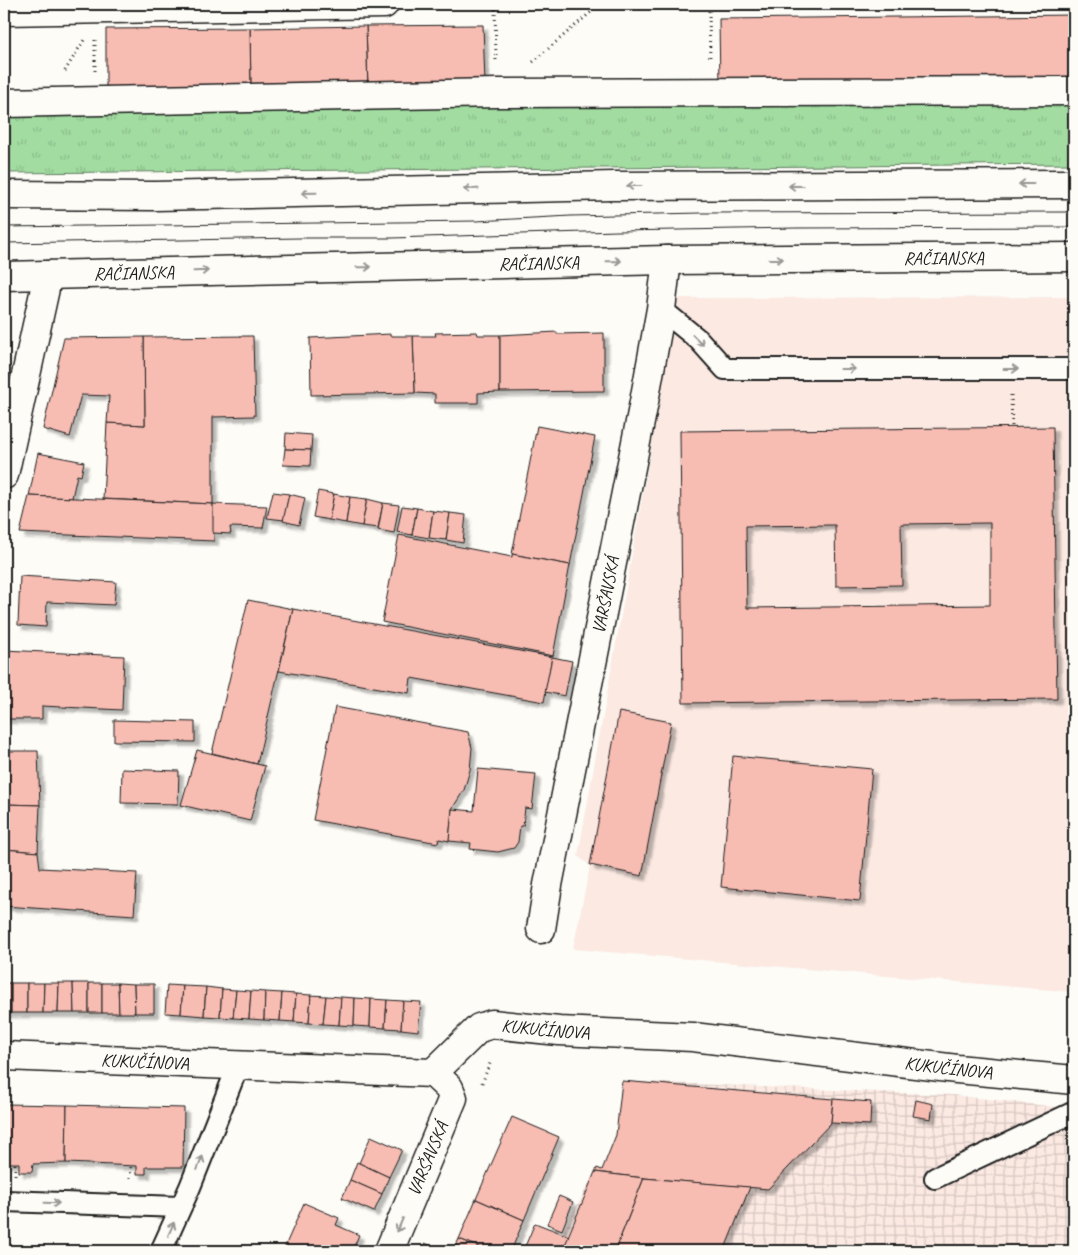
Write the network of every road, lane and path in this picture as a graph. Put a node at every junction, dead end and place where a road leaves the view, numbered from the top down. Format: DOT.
graph roads {
  1 [pos="384,4"];
  2 [pos="495,4"];
  3 [pos="4,11"];
  4 [pos="709,11"];
  5 [pos="591,12"];
  6 [pos="95,16"];
  7 [pos="1074,91"];
  8 [pos="710,92"];
  9 [pos="497,93"];
  10 [pos="95,101"];
  11 [pos="4,103"];
  12 [pos="44,103"];
  13 [pos="1074,184"];
  14 [pos="4,195"];
  15 [pos="1074,257"];
  16 [pos="667,260"];
  17 [pos="48,275"];
  18 [pos="4,276"];
  19 [pos="661,309"];
  20 [pos="1074,369"];
  21 [pos="4,476"];
  22 [pos="541,929"];
  23 [pos="4,1056"];
  24 [pos="238,1066"];
  25 [pos="433,1072"];
  26 [pos="1074,1080"];
  27 [pos="1074,1112"];
  28 [pos="935,1178"];
  29 [pos="4,1201"];
  30 [pos="180,1208"];
  31 [pos="161,1251"];
  32 [pos="389,1251"];
  1 -- 6 [label="street"];
  2 -- 9 [label="path"];
  3 -- 6 [label="street"];
  4 -- 8 [label="path"];
  5 -- 9 [label="path"];
  6 -- 10 [label="path"];
  6 -- 12 [label="path"];
  7 -- 8 [label="street"];
  8 -- 9 [label="street"];
  9 -- 10 [label="street"];
  10 -- 12 [label="street"];
  11 -- 12 [label="street"];
  13 -- 14 [label="street, one-way"];
  16 -- 15 [label="street, RAČIANSKA, one-way"];
  17 -- 16 [label="street, RAČIANSKA, one-way"];
  16 -- 19 [label="street, VARŠAVSKÁ"];
  17 -- 18 [label="street, RAČIANSKA"];
  17 -- 21 [label="street"];
  19 -- 20 [label="lane, one-way"];
  19 -- 22 [label="street, VARŠAVSKÁ"];
  23 -- 24 [label="street, KUKUČÍNOVA"];
  24 -- 25 [label="street, KUKUČÍNOVA"];
  30 -- 24 [label="lane, one-way"];
  25 -- 26 [label="street, KUKUČÍNOVA"];
  25 -- 32 [label="street, VARŠAVSKÁ, one-way"];
  27 -- 28 [label="lane"];
  29 -- 30 [label="lane, one-way"];
  31 -- 30 [label="lane, one-way"];
}
